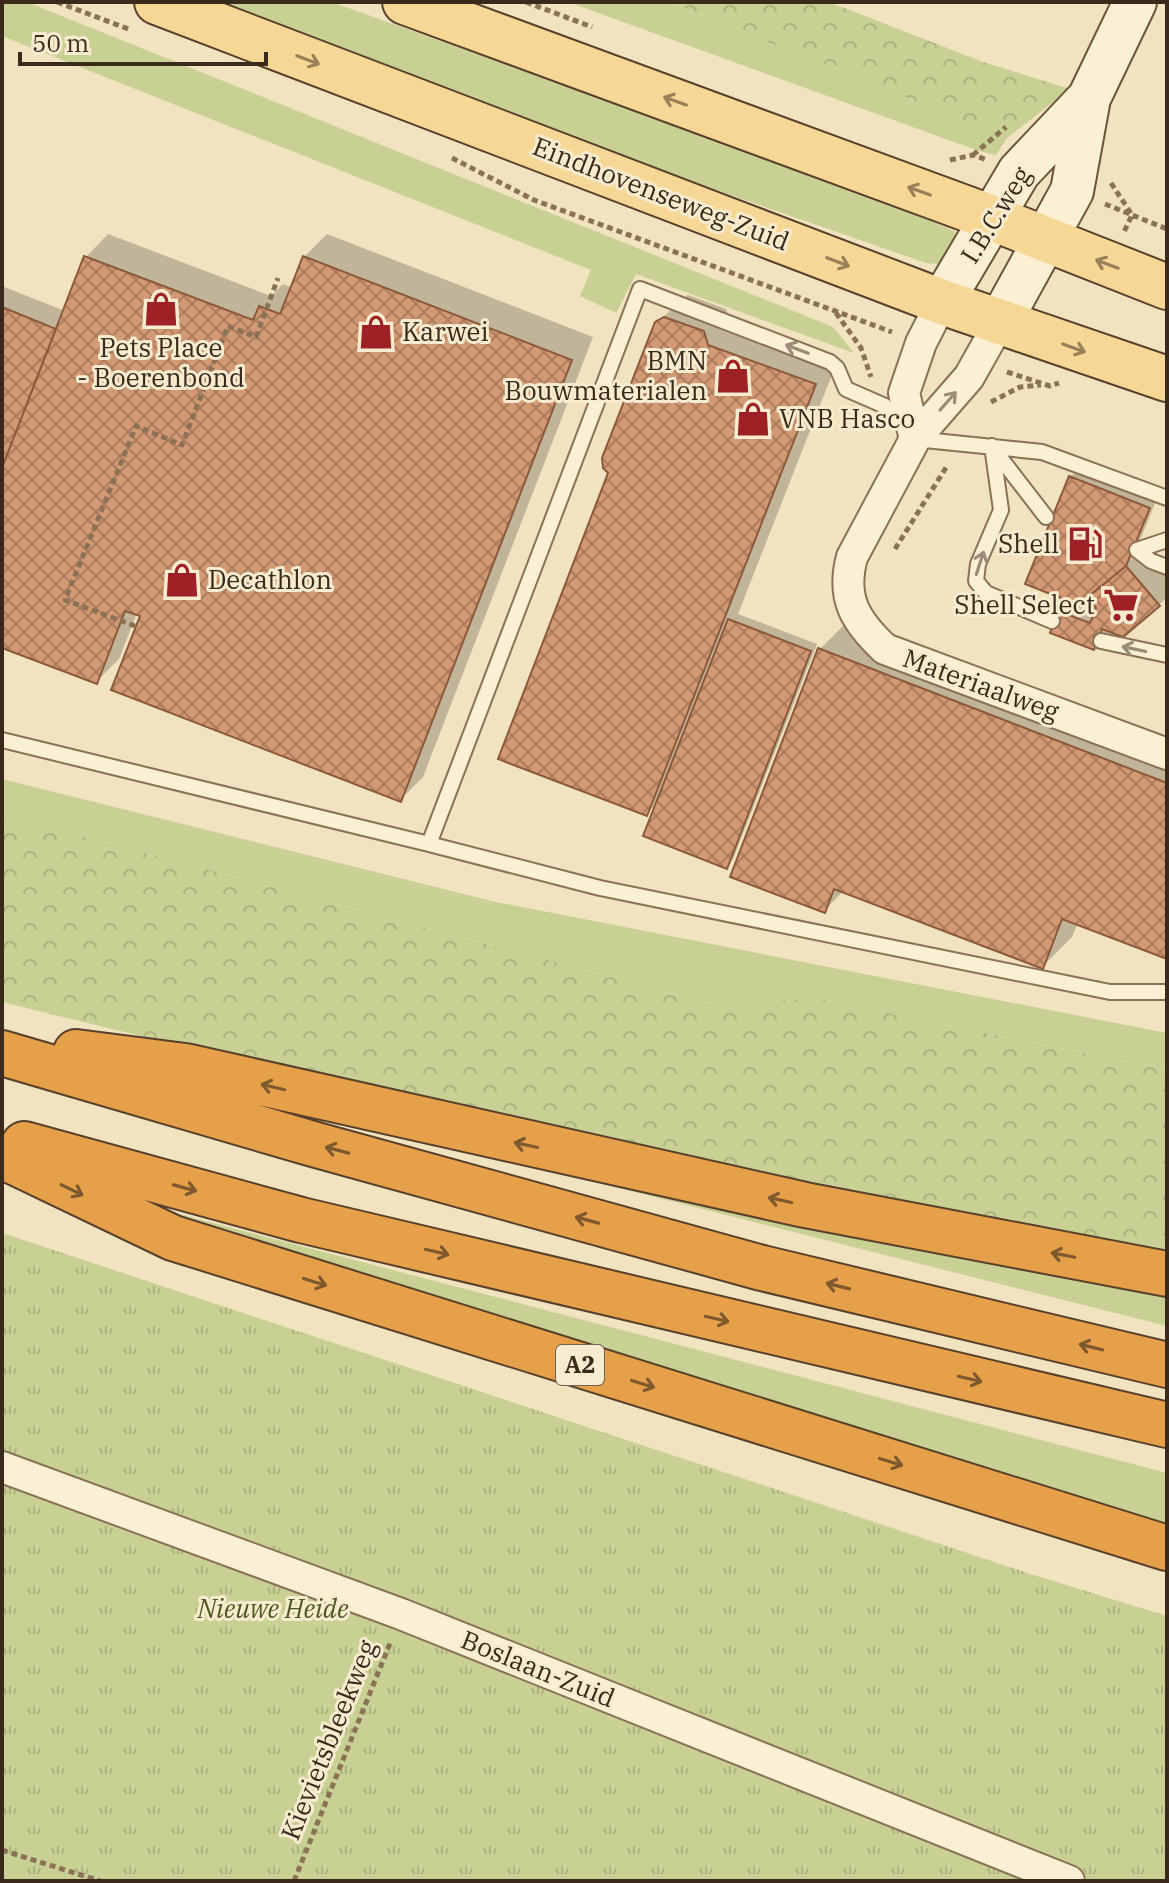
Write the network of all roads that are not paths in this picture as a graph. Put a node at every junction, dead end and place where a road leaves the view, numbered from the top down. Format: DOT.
graph roads {
  1 [pos="157,2"];
  2 [pos="405,2"];
  3 [pos="1135,2"];
  4 [pos="1089,98"];
  5 [pos="992,218"];
  6 [pos="1047,240"];
  7 [pos="1167,287"];
  8 [pos="942,302"];
  9 [pos="1001,320"];
  10 [pos="1167,379"];
  11 [pos="915,439"];
  12 [pos="992,446"];
  13 [pos="1167,498"];
  14 [pos="1046,517"];
  15 [pos="1167,540"];
  16 [pos="1167,567"];
  17 [pos="1052,621"];
  18 [pos="1101,641"];
  19 [pos="1167,655"];
  20 [pos="2,740"];
  21 [pos="1167,754"];
  22 [pos="429,844"];
  23 [pos="1167,992"];
  24 [pos="2,1042"];
  25 [pos="2,1053"];
  26 [pos="2,1138"];
  27 [pos="2,1156"];
  28 [pos="1167,1274"];
  29 [pos="1167,1365"];
  30 [pos="1167,1425"];
  31 [pos="2,1467"];
  32 [pos="1167,1548"];
  33 [pos="1069,1881"];
  1 -- 8 [label="main road, Eindhovenseweg-Zuid, one-way"];
  5 -- 2 [label="main road, one-way"];
  3 -- 4 [label="street, I.B.C.weg"];
  4 -- 5 [label="street, I.B.C.weg"];
  4 -- 6 [label="street, I.B.C.weg"];
  5 -- 6 [label="main road"];
  5 -- 8 [label="street, I.B.C.weg"];
  7 -- 6 [label="main road, one-way"];
  6 -- 9 [label="street, I.B.C.weg"];
  8 -- 9 [label="main road, Eindhovenseweg-Zuid"];
  8 -- 11 [label="street"];
  9 -- 10 [label="main road, Eindhovenseweg-Zuid, one-way"];
  11 -- 9 [label="street, Materiaalweg, one-way"];
  11 -- 12 [label="lane"];
  11 -- 21 [label="street, Materiaalweg"];
  11 -- 22 [label="lane, one-way"];
  12 -- 13 [label="lane"];
  12 -- 14 [label="lane"];
  17 -- 12 [label="lane, one-way"];
  15 -- 16 [label="lane"];
  19 -- 18 [label="lane, one-way"];
  20 -- 22 [label="lane"];
  22 -- 23 [label="lane"];
  28 -- 24 [label="highway, one-way"];
  29 -- 25 [label="highway, one-way"];
  26 -- 30 [label="highway, one-way"];
  27 -- 32 [label="highway, A2, one-way"];
  31 -- 33 [label="street, Boslaan-Zuid"];
}
